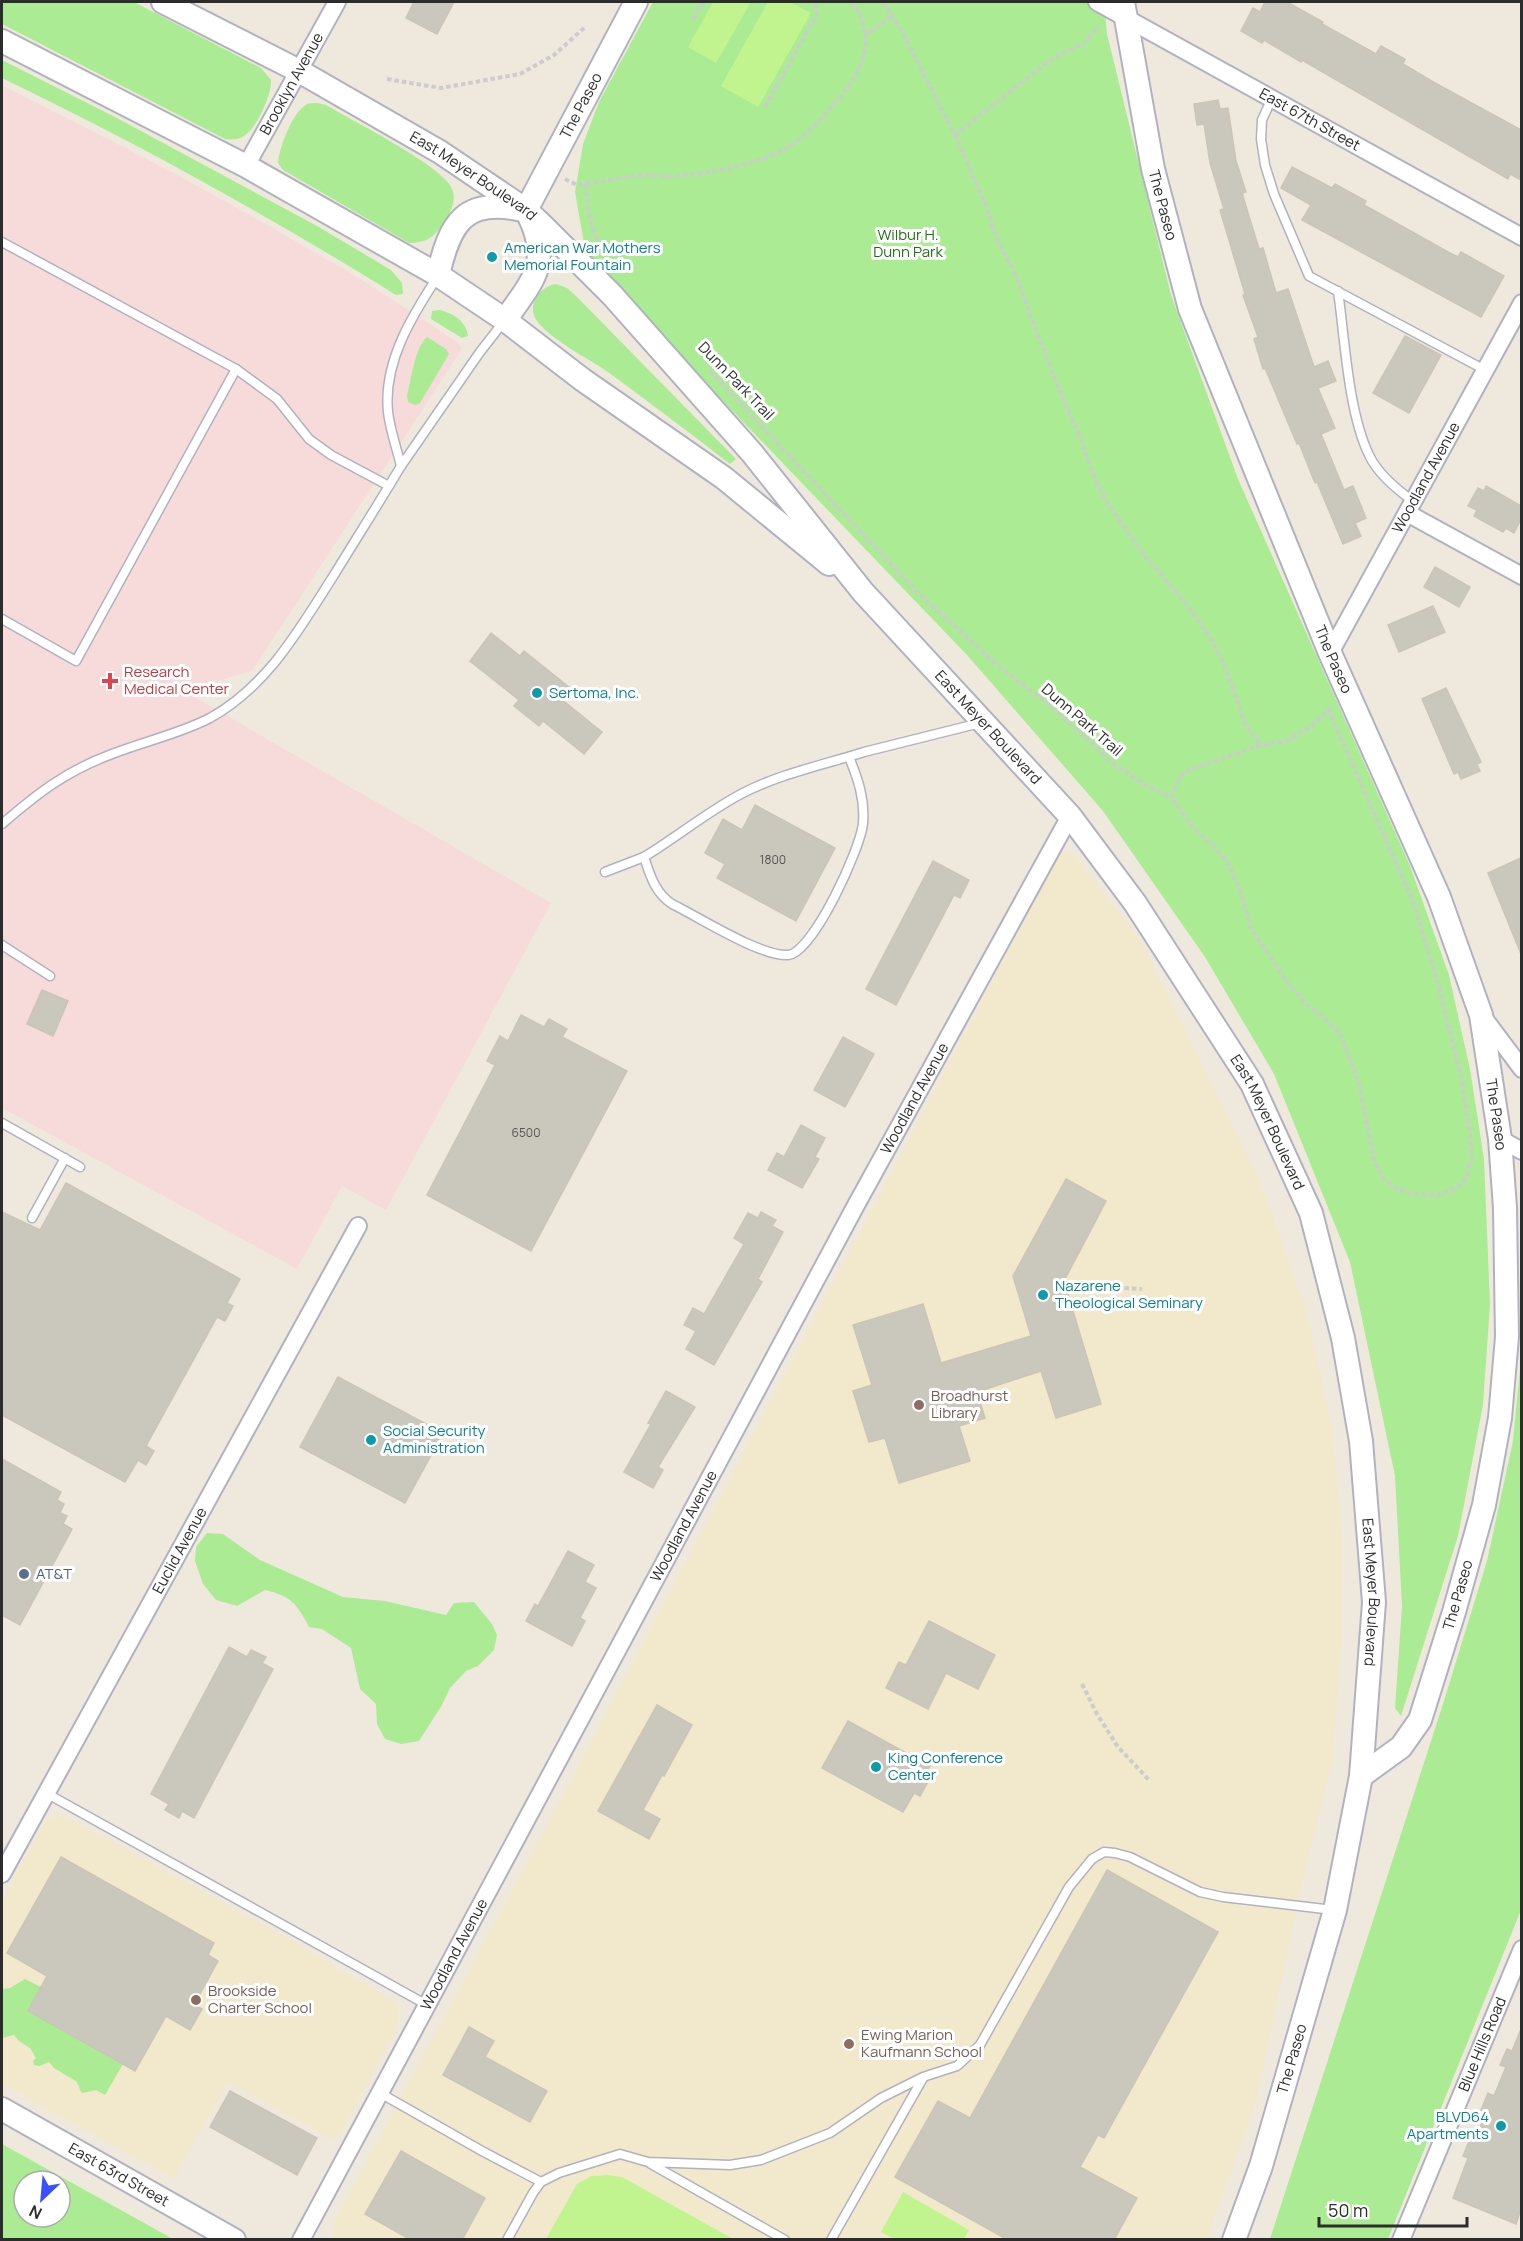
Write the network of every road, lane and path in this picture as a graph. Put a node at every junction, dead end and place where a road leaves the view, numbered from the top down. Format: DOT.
graph roads {
  1 [pos="163,2"];
  2 [pos="337,2"];
  3 [pos="636,2"];
  4 [pos="703,2"];
  5 [pos="814,2"];
  6 [pos="851,2"];
  7 [pos="883,2"];
  8 [pos="1097,2"];
  9 [pos="1123,8"];
  10 [pos="892,16"];
  11 [pos="693,19"];
  12 [pos="1099,26"];
  13 [pos="584,28"];
  14 [pos="866,35"];
  15 [pos="2,41"];
  16 [pos="299,71"];
  17 [pos="387,79"];
  18 [pos="1272,98"];
  19 [pos="765,107"];
  20 [pos="955,135"];
  21 [pos="246,166"];
  22 [pos="526,210"];
  23 [pos="1521,237"];
  24 [pos="2,242"];
  25 [pos="606,261"];
  26 [pos="438,275"];
  27 [pos="1338,291"];
  28 [pos="1521,303"];
  29 [pos="505,320"];
  30 [pos="705,366"];
  31 [pos="236,369"];
  32 [pos="1485,370"];
  33 [pos="401,466"];
  34 [pos="389,486"];
  35 [pos="1410,507"];
  36 [pos="1521,576"];
  37 [pos="863,592"];
  38 [pos="2,619"];
  39 [pos="1330,653"];
  40 [pos="1347,693"];
  41 [pos="1328,710"];
  42 [pos="983,722"];
  43 [pos="1261,745"];
  44 [pos="849,757"];
  45 [pos="1172,797"];
  46 [pos="1070,816"];
  47 [pos="2,824"];
  48 [pos="644,857"];
  49 [pos="605,872"];
  50 [pos="2,945"];
  51 [pos="50,976"];
  52 [pos="1481,1015"];
  53 [pos="1521,1069"];
  54 [pos="2,1123"];
  55 [pos="1500,1139"];
  56 [pos="1521,1151"];
  57 [pos="65,1158"];
  58 [pos="80,1167"];
  59 [pos="32,1218"];
  60 [pos="358,1226"];
  61 [pos="1102,1287"];
  62 [pos="1143,1289"];
  63 [pos="1082,1684"];
  64 [pos="1361,1776"];
  65 [pos="1149,1780"];
  66 [pos="46,1793"];
  67 [pos="2,1874"];
  68 [pos="1335,1911"];
  69 [pos="1521,1949"];
  70 [pos="427,2006"];
  71 [pos="923,2077"];
  72 [pos="380,2093"];
  73 [pos="2,2109"];
  74 [pos="648,2162"];
  75 [pos="541,2182"];
  76 [pos="234,2240"];
  77 [pos="301,2240"];
  78 [pos="507,2240"];
  79 [pos="785,2240"];
  80 [pos="831,2240"];
  81 [pos="1234,2240"];
  82 [pos="1401,2240"];
  1 -- 16 [label="main road, East Meyer Boulevard"];
  2 -- 16 [label="street, Brooklyn Avenue"];
  3 -- 22 [label="main road, The Paseo"];
  4 -- 11 [label="path"];
  5 -- 19 [label="path"];
  6 -- 14 [label="path"];
  7 -- 10 [label="path"];
  8 -- 9 [label="street, East 67th Street"];
  9 -- 18 [label="street, East 67th Street"];
  9 -- 39 [label="main road, The Paseo"];
  10 -- 14 [label="path"];
  10 -- 20 [label="path"];
  12 -- 20 [label="path"];
  13 -- 17 [label="path"];
  14 -- 25 [label="path"];
  15 -- 21 [label="main road"];
  16 -- 21 [label="street, Brooklyn Avenue"];
  16 -- 22 [label="main road, East Meyer Boulevard"];
  18 -- 23 [label="street, East 67th Street"];
  18 -- 27 [label="lane"];
  20 -- 43 [label="path"];
  21 -- 26 [label="main road"];
  22 -- 26 [label="main road"];
  22 -- 29 [label="main road"];
  22 -- 37 [label="main road, East Meyer Boulevard"];
  24 -- 31 [label="lane"];
  26 -- 29 [label="main road"];
  26 -- 33 [label="lane"];
  27 -- 32 [label="lane"];
  27 -- 35 [label="lane"];
  28 -- 32 [label="street, Woodland Avenue"];
  29 -- 33 [label="lane"];
  29 -- 37 [label="main road, East Meyer Boulevard"];
  30 -- 45 [label="path, Dunn Park Trail"];
  31 -- 34 [label="lane"];
  31 -- 38 [label="lane"];
  32 -- 35 [label="street, Woodland Avenue"];
  33 -- 34 [label="lane"];
  34 -- 47 [label="lane"];
  35 -- 36 [label="street"];
  35 -- 39 [label="street, Woodland Avenue"];
  37 -- 42 [label="main road, East Meyer Boulevard"];
  39 -- 40 [label="main road, The Paseo"];
  40 -- 41 [label="path"];
  40 -- 52 [label="main road, The Paseo"];
  41 -- 43 [label="path"];
  41 -- 45 [label="path"];
  42 -- 44 [label="lane"];
  42 -- 46 [label="main road, East Meyer Boulevard"];
  43 -- 45 [label="path"];
  44 -- 48 [label="lane"];
  44 -- 48 [label="lane"];
  46 -- 64 [label="main road, East Meyer Boulevard"];
  46 -- 70 [label="street, Woodland Avenue"];
  48 -- 49 [label="lane"];
  50 -- 51 [label="lane"];
  52 -- 53 [label="street"];
  52 -- 55 [label="main road, The Paseo"];
  54 -- 57 [label="lane"];
  55 -- 56 [label="street"];
  55 -- 64 [label="main road, The Paseo"];
  57 -- 58 [label="lane"];
  57 -- 59 [label="lane"];
  60 -- 66 [label="street, Euclid Avenue"];
  61 -- 62 [label="path"];
  63 -- 65 [label="path"];
  64 -- 68 [label="main road, The Paseo"];
  66 -- 67 [label="street, Euclid Avenue"];
  66 -- 70 [label="lane"];
  68 -- 71 [label="lane"];
  68 -- 81 [label="main road, The Paseo"];
  69 -- 82 [label="street, Blue Hills Road"];
  70 -- 72 [label="street, Woodland Avenue"];
  71 -- 74 [label="lane"];
  71 -- 80 [label="lane"];
  72 -- 75 [label="lane"];
  72 -- 77 [label="street, Woodland Avenue"];
  73 -- 76 [label="main road, East 63rd Street"];
  74 -- 75 [label="lane"];
  74 -- 79 [label="lane"];
  75 -- 78 [label="lane"];
}
